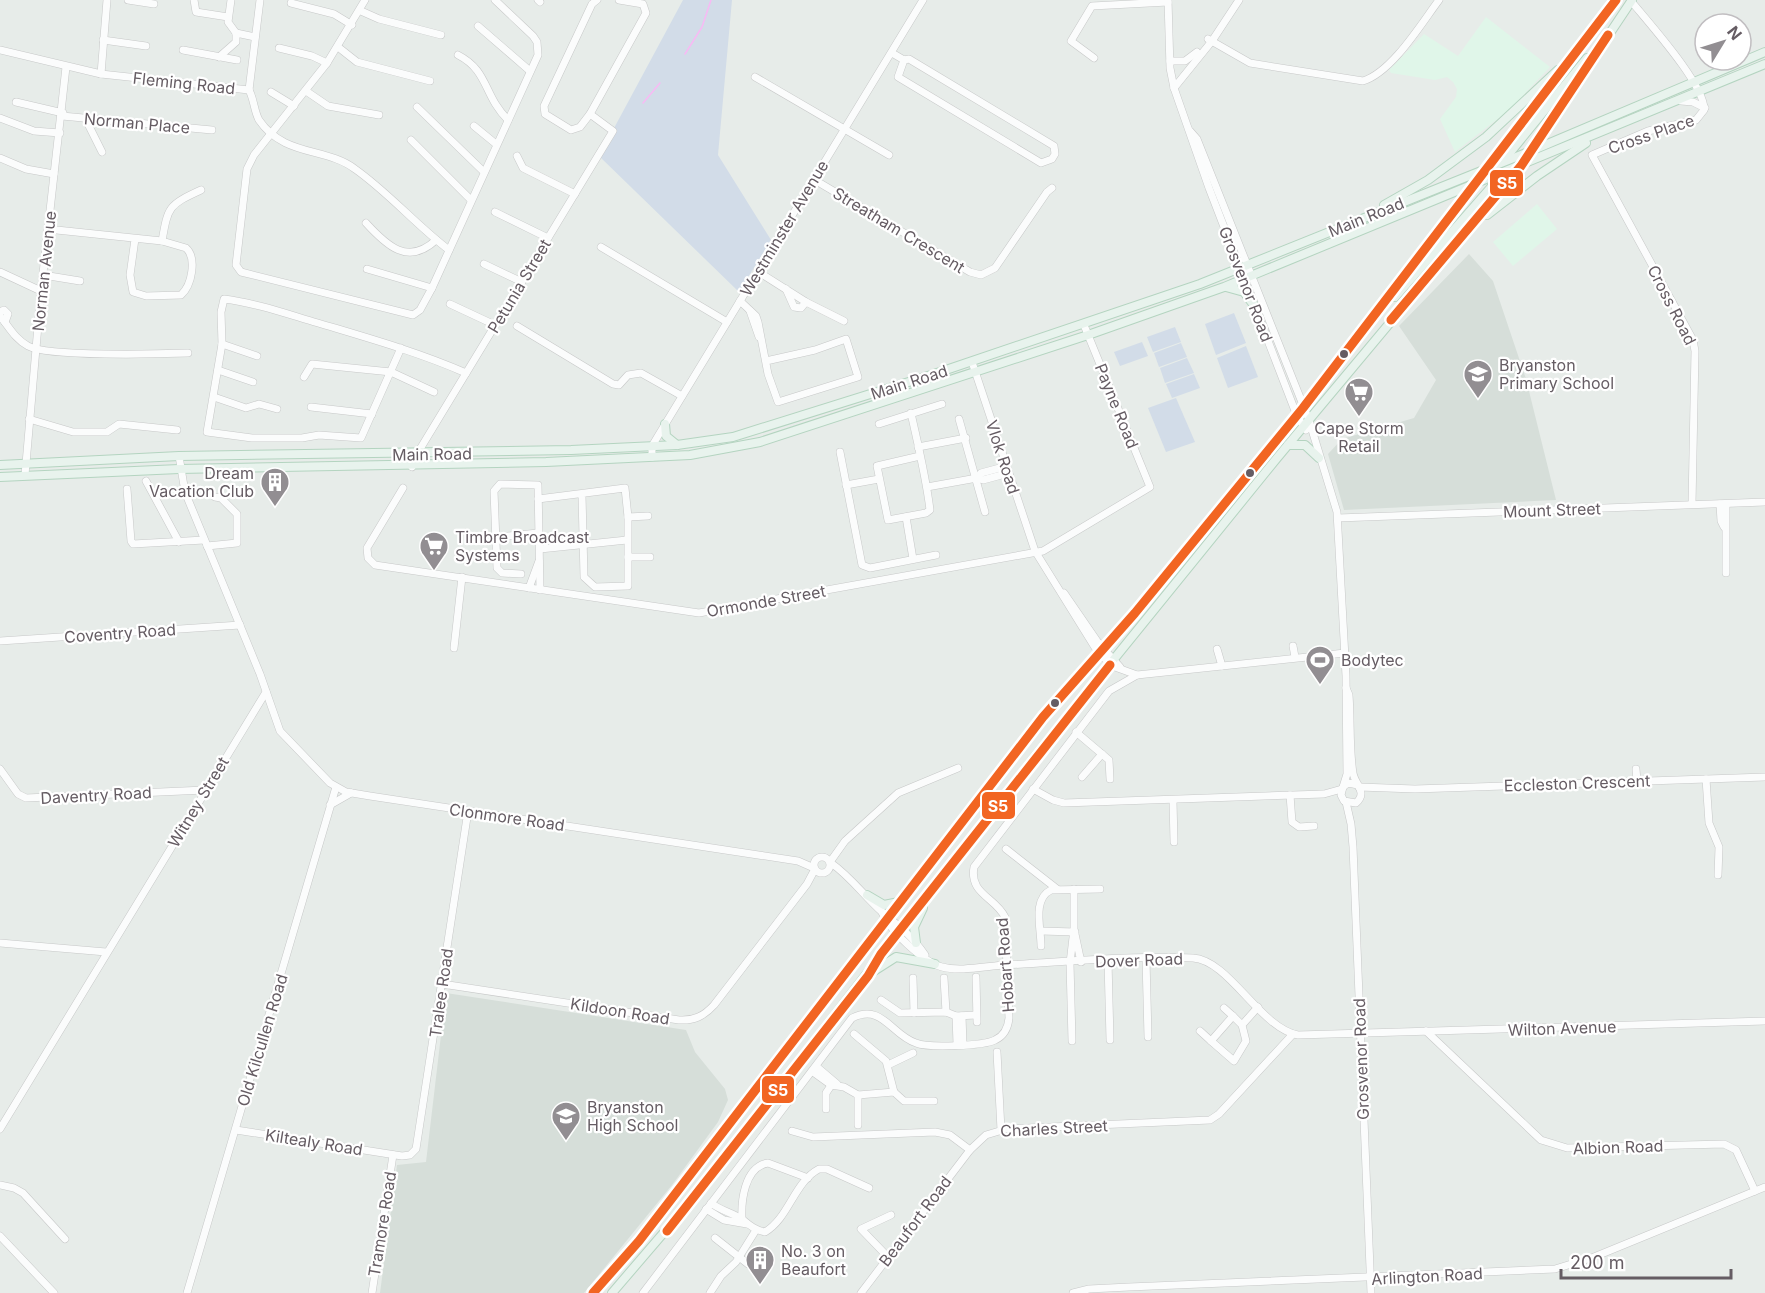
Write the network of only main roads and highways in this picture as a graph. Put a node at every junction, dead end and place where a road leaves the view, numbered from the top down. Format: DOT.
graph roads {
  1 [pos="1616,0"];
  2 [pos="1632,0"];
  3 [pos="1608,35"];
  4 [pos="1578,50"];
  5 [pos="1765,51"];
  6 [pos="1765,64"];
  7 [pos="1604,132"];
  8 [pos="1531,151"];
  9 [pos="1500,164"];
  10 [pos="1521,166"];
  11 [pos="1484,170"];
  12 [pos="1505,172"];
  13 [pos="1474,185"];
  14 [pos="1361,219"];
  15 [pos="1470,230"];
  16 [pos="1224,287"];
  17 [pos="1256,308"];
  18 [pos="1365,328"];
  19 [pos="665,424"];
  20 [pos="677,445"];
  21 [pos="1288,445"];
  22 [pos="1319,458"];
  23 [pos="0,465"];
  24 [pos="0,477"];
  25 [pos="931,891"];
  26 [pos="867,895"];
  27 [pos="901,900"];
  28 [pos="916,943"];
  29 [pos="932,961"];
  30 [pos="868,976"];
  31 [pos="593,1293"];
  32 [pos="612,1293"];
  1 -- 4 [label="main road"];
  2 -- 3 [label="main road"];
  3 -- 8 [label="main road"];
  3 -- 9 [label="main road"];
  4 -- 11 [label="main road"];
  4 -- 14 [label="main road"];
  5 -- 8 [label="main road, Main Road"];
  6 -- 7 [label="main road, Main Road"];
  7 -- 10 [label="main road, Main Road"];
  7 -- 15 [label="main road"];
  8 -- 9 [label="main road, Main Road"];
  8 -- 10 [label="main road"];
  8 -- 12 [label="main road"];
  9 -- 11 [label="main road, Main Road"];
  9 -- 13 [label="main road"];
  10 -- 12 [label="main road, Main Road"];
  10 -- 15 [label="main road"];
  11 -- 13 [label="main road"];
  11 -- 14 [label="main road, Main Road"];
  12 -- 13 [label="main road, Main Road"];
  12 -- 18 [label="main road"];
  13 -- 16 [label="main road, Main Road"];
  13 -- 18 [label="main road"];
  14 -- 20 [label="main road, Main Road"];
  15 -- 21 [label="main road"];
  16 -- 17 [label="main road"];
  16 -- 24 [label="main road, Main Road"];
  18 -- 27 [label="main road"];
  19 -- 20 [label="main road"];
  20 -- 23 [label="main road, Main Road"];
  21 -- 22 [label="main road"];
  21 -- 25 [label="main road"];
  25 -- 28 [label="main road"];
  25 -- 30 [label="main road"];
  26 -- 27 [label="main road"];
  27 -- 31 [label="main road"];
  29 -- 30 [label="main road"];
  30 -- 32 [label="main road"];
}
